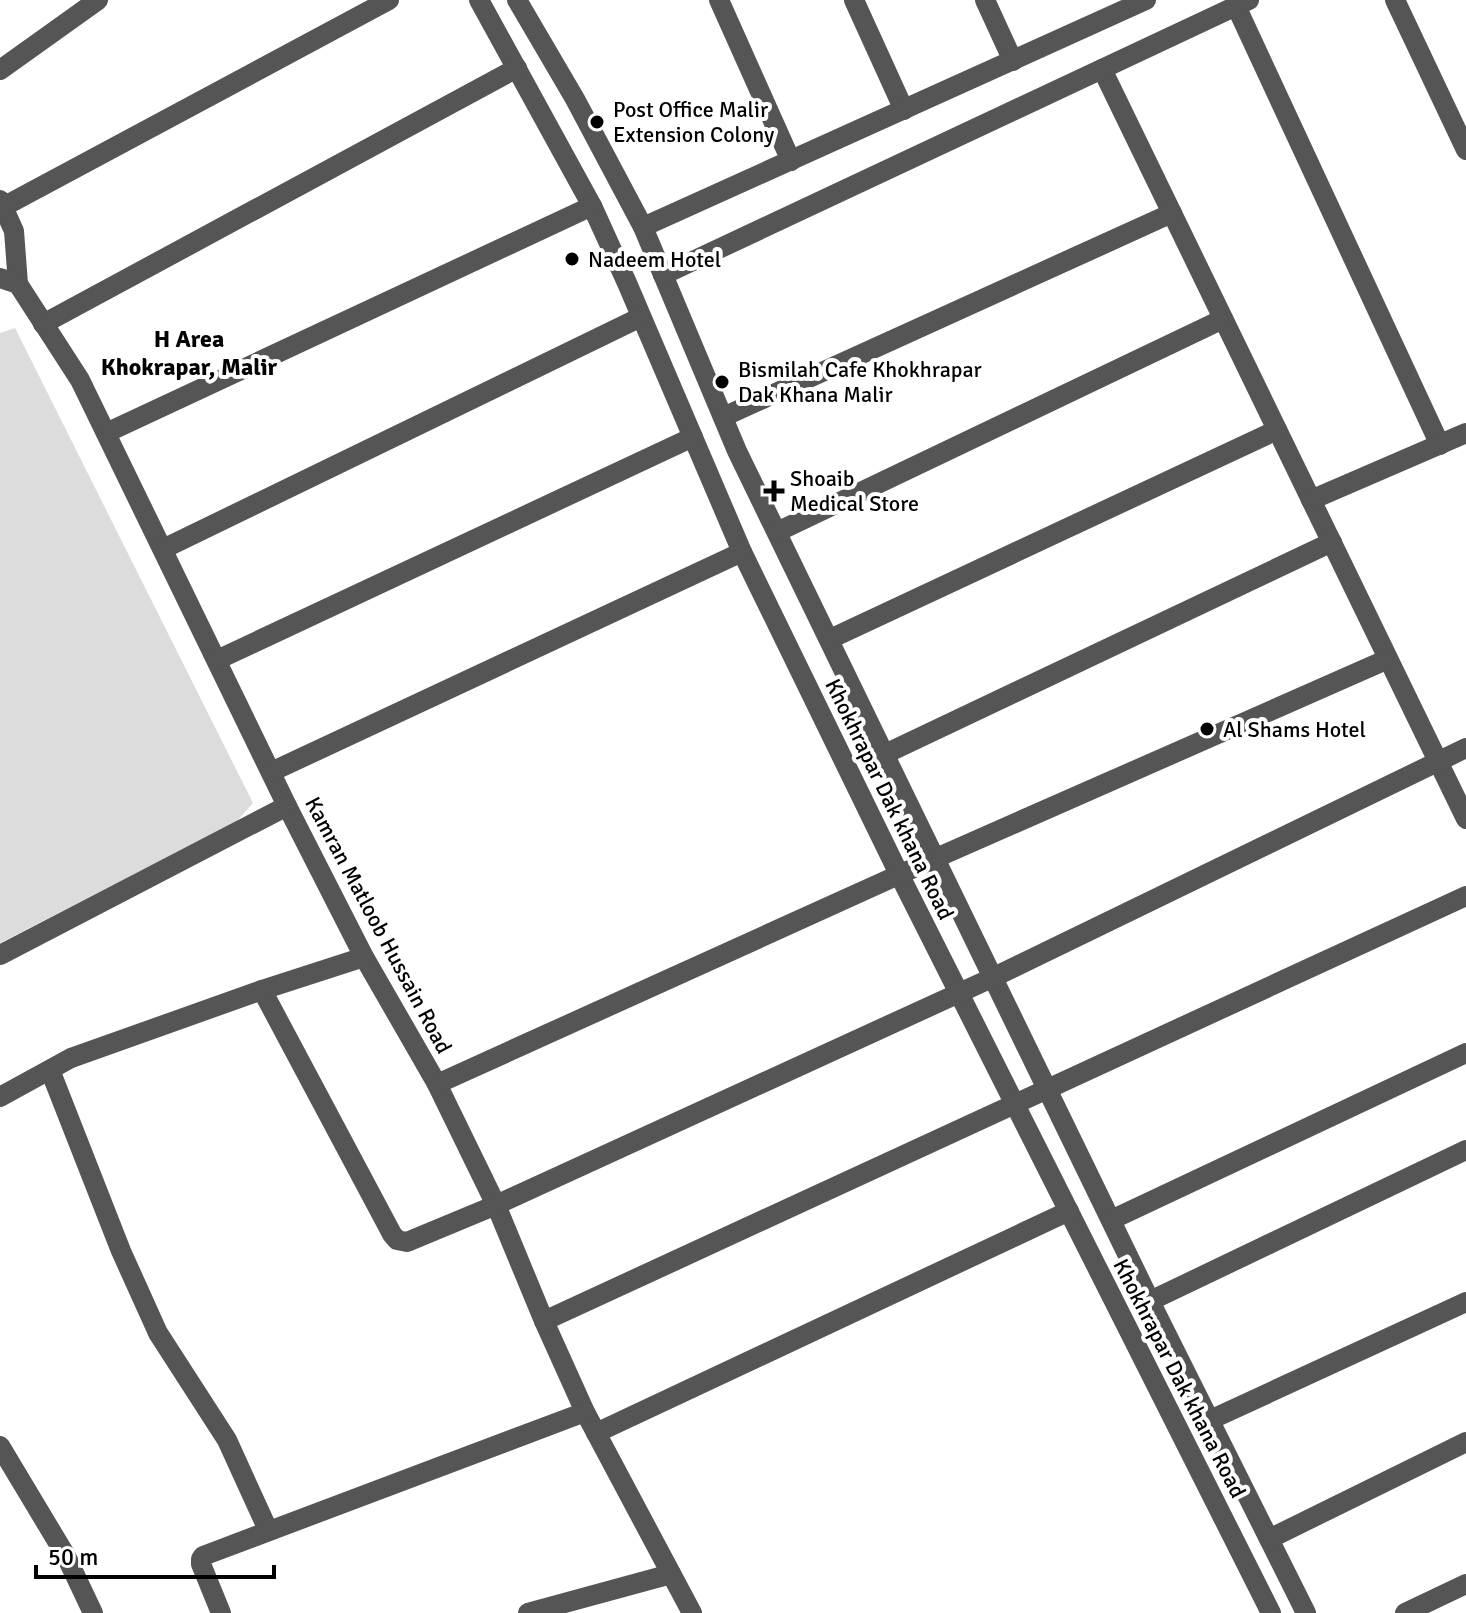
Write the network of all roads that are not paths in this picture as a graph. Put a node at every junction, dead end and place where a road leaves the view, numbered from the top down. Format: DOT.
graph roads {
  1 [pos="98,0"];
  2 [pos="389,0"];
  3 [pos="479,0"];
  4 [pos="517,0"];
  5 [pos="719,0"];
  6 [pos="854,0"];
  7 [pos="985,0"];
  8 [pos="1395,0"];
  9 [pos="1135,2"];
  10 [pos="1242,3"];
  11 [pos="1013,61"];
  12 [pos="517,68"];
  13 [pos="1102,69"];
  14 [pos="0,70"];
  15 [pos="904,110"];
  16 [pos="1466,150"];
  17 [pos="791,161"];
  18 [pos="1,204"];
  19 [pos="592,206"];
  20 [pos="1172,213"];
  21 [pos="643,227"];
  22 [pos="663,275"];
  23 [pos="9,281"];
  24 [pos="641,317"];
  25 [pos="1223,319"];
  26 [pos="43,324"];
  27 [pos="723,417"];
  28 [pos="1277,430"];
  29 [pos="106,433"];
  30 [pos="1466,433"];
  31 [pos="693,437"];
  32 [pos="1440,445"];
  33 [pos="1311,500"];
  34 [pos="777,532"];
  35 [pos="1332,542"];
  36 [pos="163,549"];
  37 [pos="742,552"];
  38 [pos="830,639"];
  39 [pos="1388,659"];
  40 [pos="217,660"];
  41 [pos="1466,748"];
  42 [pos="885,754"];
  43 [pos="1438,762"];
  44 [pos="271,772"];
  45 [pos="287,806"];
  46 [pos="1466,819"];
  47 [pos="936,858"];
  48 [pos="899,874"];
  49 [pos="1466,896"];
  50 [pos="0,955"];
  51 [pos="364,957"];
  52 [pos="994,977"];
  53 [pos="262,990"];
  54 [pos="959,993"];
  55 [pos="1466,1053"];
  56 [pos="50,1070"];
  57 [pos="437,1084"];
  58 [pos="1047,1088"];
  59 [pos="0,1097"];
  60 [pos="1015,1104"];
  61 [pos="1466,1150"];
  62 [pos="496,1205"];
  63 [pos="1069,1211"];
  64 [pos="1111,1220"];
  65 [pos="1150,1301"];
  66 [pos="1466,1302"];
  67 [pos="544,1321"];
  68 [pos="585,1412"];
  69 [pos="1210,1420"];
  70 [pos="596,1433"];
  71 [pos="1466,1442"];
  72 [pos="0,1446"];
  73 [pos="268,1530"];
  74 [pos="1269,1539"];
  75 [pos="671,1574"];
  76 [pos="1466,1584"];
  77 [pos="93,1613"];
  78 [pos="221,1613"];
  79 [pos="528,1613"];
  80 [pos="692,1613"];
  81 [pos="1271,1613"];
  82 [pos="1306,1613"];
  83 [pos="1405,1613"];
  1 -- 14 [label="street"];
  2 -- 18 [label="street"];
  3 -- 12 [label="street, Khokhrapar Dak khana Road"];
  4 -- 21 [label="street, Khokhrapar Dak khana Road"];
  5 -- 17 [label="street"];
  6 -- 15 [label="street"];
  7 -- 11 [label="street"];
  8 -- 16 [label="street"];
  9 -- 11 [label="street"];
  10 -- 13 [label="street"];
  10 -- 32 [label="street"];
  11 -- 15 [label="street"];
  12 -- 19 [label="street, Khokhrapar Dak khana Road"];
  12 -- 26 [label="street"];
  13 -- 20 [label="street"];
  13 -- 22 [label="street"];
  15 -- 17 [label="street"];
  17 -- 21 [label="street"];
  18 -- 23 [label="street"];
  19 -- 24 [label="street, Khokhrapar Dak khana Road"];
  19 -- 29 [label="street"];
  20 -- 25 [label="street"];
  20 -- 27 [label="street"];
  21 -- 22 [label="street, Khokhrapar Dak khana Road"];
  22 -- 27 [label="street, Khokhrapar Dak khana Road"];
  23 -- 26 [label="street, Kamran Matloob Hussain Road"];
  24 -- 31 [label="street, Khokhrapar Dak khana Road"];
  24 -- 36 [label="street"];
  25 -- 28 [label="street"];
  25 -- 34 [label="street"];
  26 -- 29 [label="street, Kamran Matloob Hussain Road"];
  27 -- 34 [label="street, Khokhrapar Dak khana Road"];
  28 -- 33 [label="street"];
  28 -- 38 [label="street"];
  29 -- 36 [label="street, Kamran Matloob Hussain Road"];
  30 -- 32 [label="street"];
  31 -- 37 [label="street, Khokhrapar Dak khana Road"];
  31 -- 40 [label="street"];
  32 -- 33 [label="street"];
  33 -- 35 [label="street"];
  34 -- 38 [label="street, Khokhrapar Dak khana Road"];
  35 -- 39 [label="street"];
  35 -- 42 [label="street"];
  36 -- 40 [label="street, Kamran Matloob Hussain Road"];
  37 -- 44 [label="street"];
  37 -- 48 [label="street, Khokhrapar Dak khana Road"];
  38 -- 42 [label="street, Khokhrapar Dak khana Road"];
  39 -- 43 [label="street"];
  39 -- 47 [label="street"];
  40 -- 44 [label="street, Kamran Matloob Hussain Road"];
  41 -- 43 [label="street"];
  42 -- 47 [label="street, Khokhrapar Dak khana Road"];
  43 -- 46 [label="street"];
  43 -- 52 [label="street"];
  44 -- 45 [label="street, Kamran Matloob Hussain Road"];
  45 -- 50 [label="street"];
  45 -- 51 [label="street, Kamran Matloob Hussain Road"];
  47 -- 48 [label="street"];
  47 -- 52 [label="street, Khokhrapar Dak khana Road"];
  48 -- 54 [label="street, Khokhrapar Dak khana Road"];
  48 -- 57 [label="street"];
  49 -- 58 [label="street"];
  51 -- 53 [label="street"];
  51 -- 57 [label="street, Kamran Matloob Hussain Road"];
  52 -- 54 [label="street"];
  52 -- 58 [label="street, Khokhrapar Dak khana Road"];
  53 -- 56 [label="street"];
  53 -- 62 [label="street"];
  54 -- 60 [label="street, Khokhrapar Dak khana Road"];
  54 -- 62 [label="street"];
  55 -- 64 [label="street"];
  56 -- 59 [label="street"];
  56 -- 73 [label="street"];
  57 -- 62 [label="street, Kamran Matloob Hussain Road"];
  58 -- 60 [label="street"];
  58 -- 64 [label="street, Khokhrapar Dak khana Road"];
  60 -- 63 [label="street, Khokhrapar Dak khana Road"];
  60 -- 67 [label="street"];
  61 -- 65 [label="street"];
  62 -- 67 [label="street, Kamran Matloob Hussain Road"];
  63 -- 70 [label="street"];
  63 -- 81 [label="street, Khokhrapar Dak khana Road"];
  64 -- 65 [label="street, Khokhrapar Dak khana Road"];
  65 -- 69 [label="street, Khokhrapar Dak khana Road"];
  66 -- 69 [label="street"];
  67 -- 68 [label="street, Kamran Matloob Hussain Road"];
  68 -- 70 [label="street, Kamran Matloob Hussain Road"];
  68 -- 73 [label="street"];
  69 -- 74 [label="street, Khokhrapar Dak khana Road"];
  70 -- 75 [label="street, Kamran Matloob Hussain Road"];
  71 -- 74 [label="street"];
  72 -- 77 [label="street"];
  73 -- 78 [label="street"];
  74 -- 82 [label="street, Khokhrapar Dak khana Road"];
  75 -- 79 [label="street"];
  75 -- 80 [label="street, Kamran Matloob Hussain Road"];
  76 -- 83 [label="street"];
}
